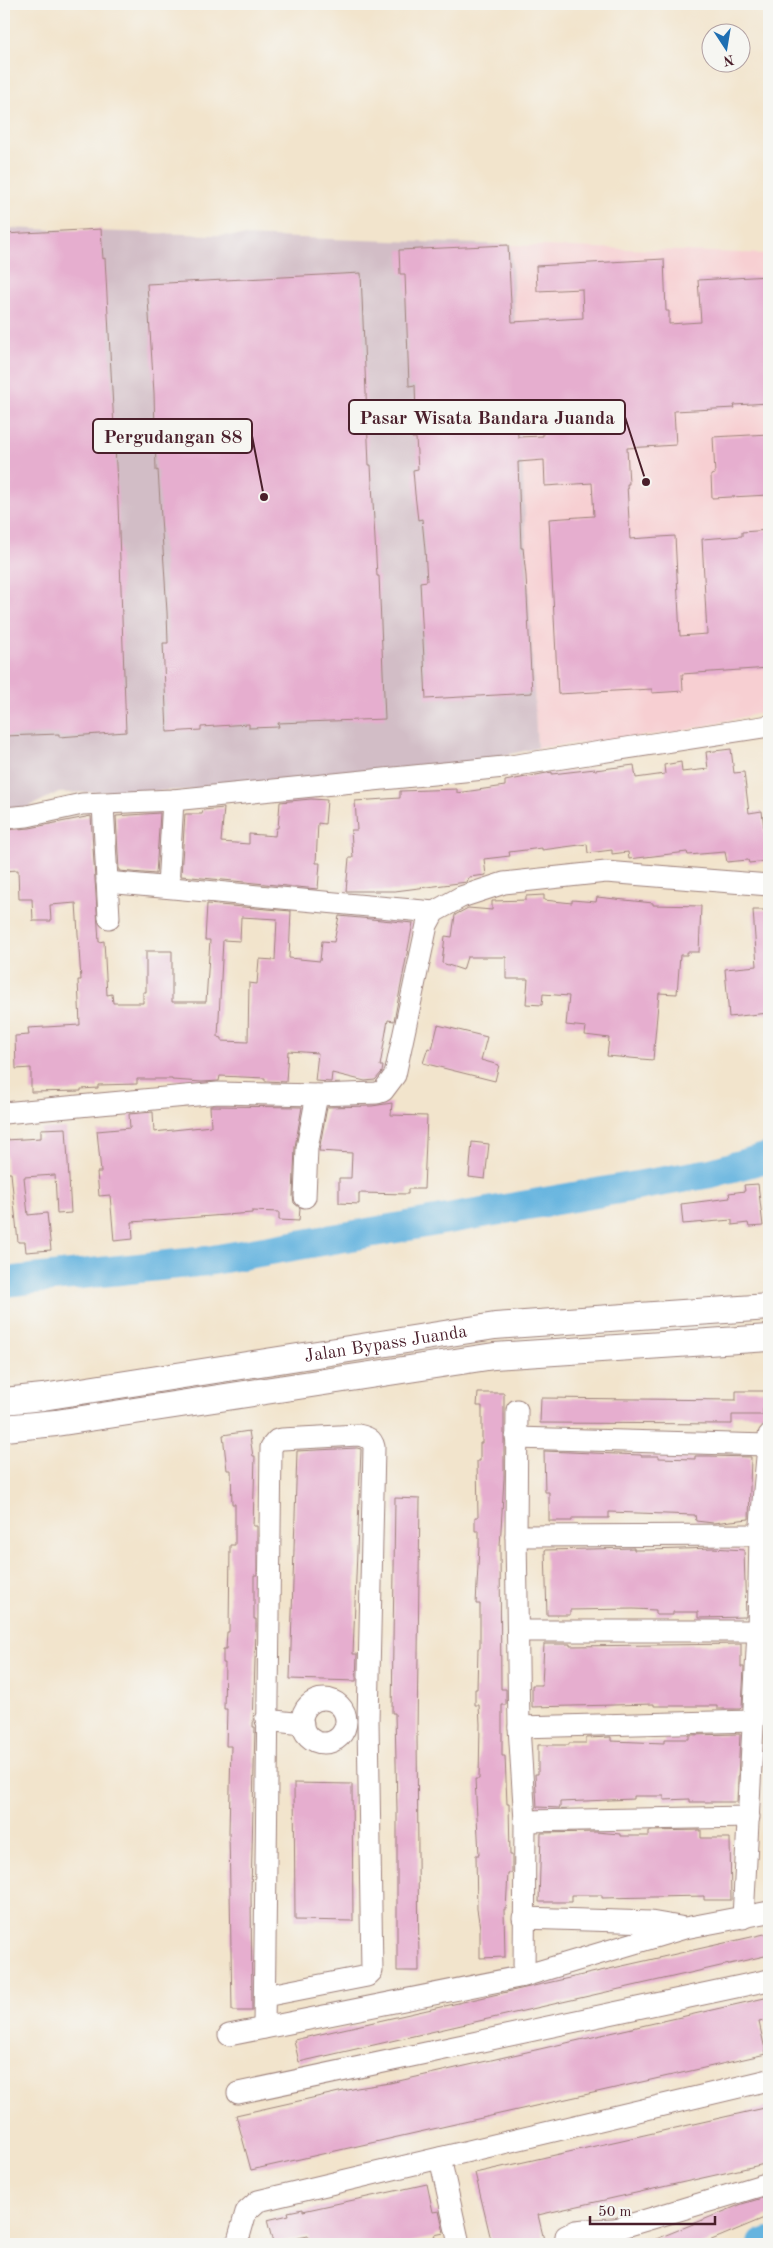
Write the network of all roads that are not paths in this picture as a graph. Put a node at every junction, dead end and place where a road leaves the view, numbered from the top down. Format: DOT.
graph roads {
  1 [pos="769,726"];
  2 [pos="173,800"];
  3 [pos="103,804"];
  4 [pos="4,818"];
  5 [pos="107,882"];
  6 [pos="769,885"];
  7 [pos="168,887"];
  8 [pos="434,912"];
  9 [pos="109,918"];
  10 [pos="317,1096"];
  11 [pos="4,1113"];
  12 [pos="305,1197"];
  13 [pos="769,1307"];
  14 [pos="769,1338"];
  15 [pos="4,1401"];
  16 [pos="517,1410"];
  17 [pos="4,1428"];
  18 [pos="516,1438"];
  19 [pos="768,1440"];
  20 [pos="760,1535"];
  21 [pos="516,1536"];
  22 [pos="518,1631"];
  23 [pos="758,1631"];
  24 [pos="266,1720"];
  25 [pos="346,1720"];
  26 [pos="368,1721"];
  27 [pos="753,1721"];
  28 [pos="303,1724"];
  29 [pos="519,1727"];
  30 [pos="748,1817"];
  31 [pos="525,1821"];
  32 [pos="769,1912"];
  33 [pos="524,1918"];
  34 [pos="743,1918"];
  35 [pos="685,1928"];
  36 [pos="524,1976"];
  37 [pos="769,1980"];
  38 [pos="315,1986"];
  39 [pos="265,1996"];
  40 [pos="319,2017"];
  41 [pos="264,2028"];
  42 [pos="229,2035"];
  43 [pos="769,2080"];
  44 [pos="238,2093"];
  45 [pos="440,2158"];
  46 [pos="769,2183"];
  47 [pos="616,2229"];
  48 [pos="237,2244"];
  49 [pos="459,2244"];
  50 [pos="565,2244"];
  51 [pos="597,2244"];
  1 -- 2 [label="street"];
  2 -- 3 [label="street"];
  2 -- 7 [label="street"];
  3 -- 4 [label="street"];
  3 -- 5 [label="street"];
  5 -- 7 [label="street"];
  5 -- 9 [label="street"];
  6 -- 8 [label="street"];
  7 -- 8 [label="street"];
  8 -- 10 [label="street"];
  10 -- 11 [label="street"];
  10 -- 12 [label="street"];
  13 -- 15 [label="main road, Jalan Bypass Juanda"];
  14 -- 17 [label="main road, Jalan Bypass Juanda"];
  16 -- 18 [label="street"];
  18 -- 19 [label="street"];
  18 -- 21 [label="street"];
  19 -- 20 [label="street"];
  20 -- 21 [label="street"];
  20 -- 23 [label="street"];
  21 -- 22 [label="street"];
  22 -- 23 [label="street"];
  22 -- 29 [label="street"];
  23 -- 27 [label="street"];
  24 -- 26 [label="street"];
  24 -- 28 [label="street"];
  24 -- 39 [label="street"];
  25 -- 26 [label="street"];
  25 -- 28 [label="street"];
  25 -- 28 [label="street"];
  26 -- 38 [label="street"];
  27 -- 29 [label="street"];
  27 -- 30 [label="street"];
  29 -- 31 [label="street"];
  30 -- 31 [label="street"];
  30 -- 34 [label="street"];
  31 -- 33 [label="street"];
  32 -- 34 [label="street"];
  33 -- 35 [label="street"];
  33 -- 36 [label="street"];
  34 -- 35 [label="street"];
  35 -- 36 [label="street"];
  36 -- 40 [label="street"];
  37 -- 44 [label="street"];
  38 -- 39 [label="street"];
  38 -- 40 [label="street"];
  39 -- 41 [label="street"];
  40 -- 41 [label="street"];
  41 -- 42 [label="street"];
  43 -- 45 [label="street"];
  45 -- 48 [label="street"];
  45 -- 49 [label="street"];
  46 -- 47 [label="street"];
  47 -- 50 [label="street"];
  47 -- 51 [label="street"];
}
